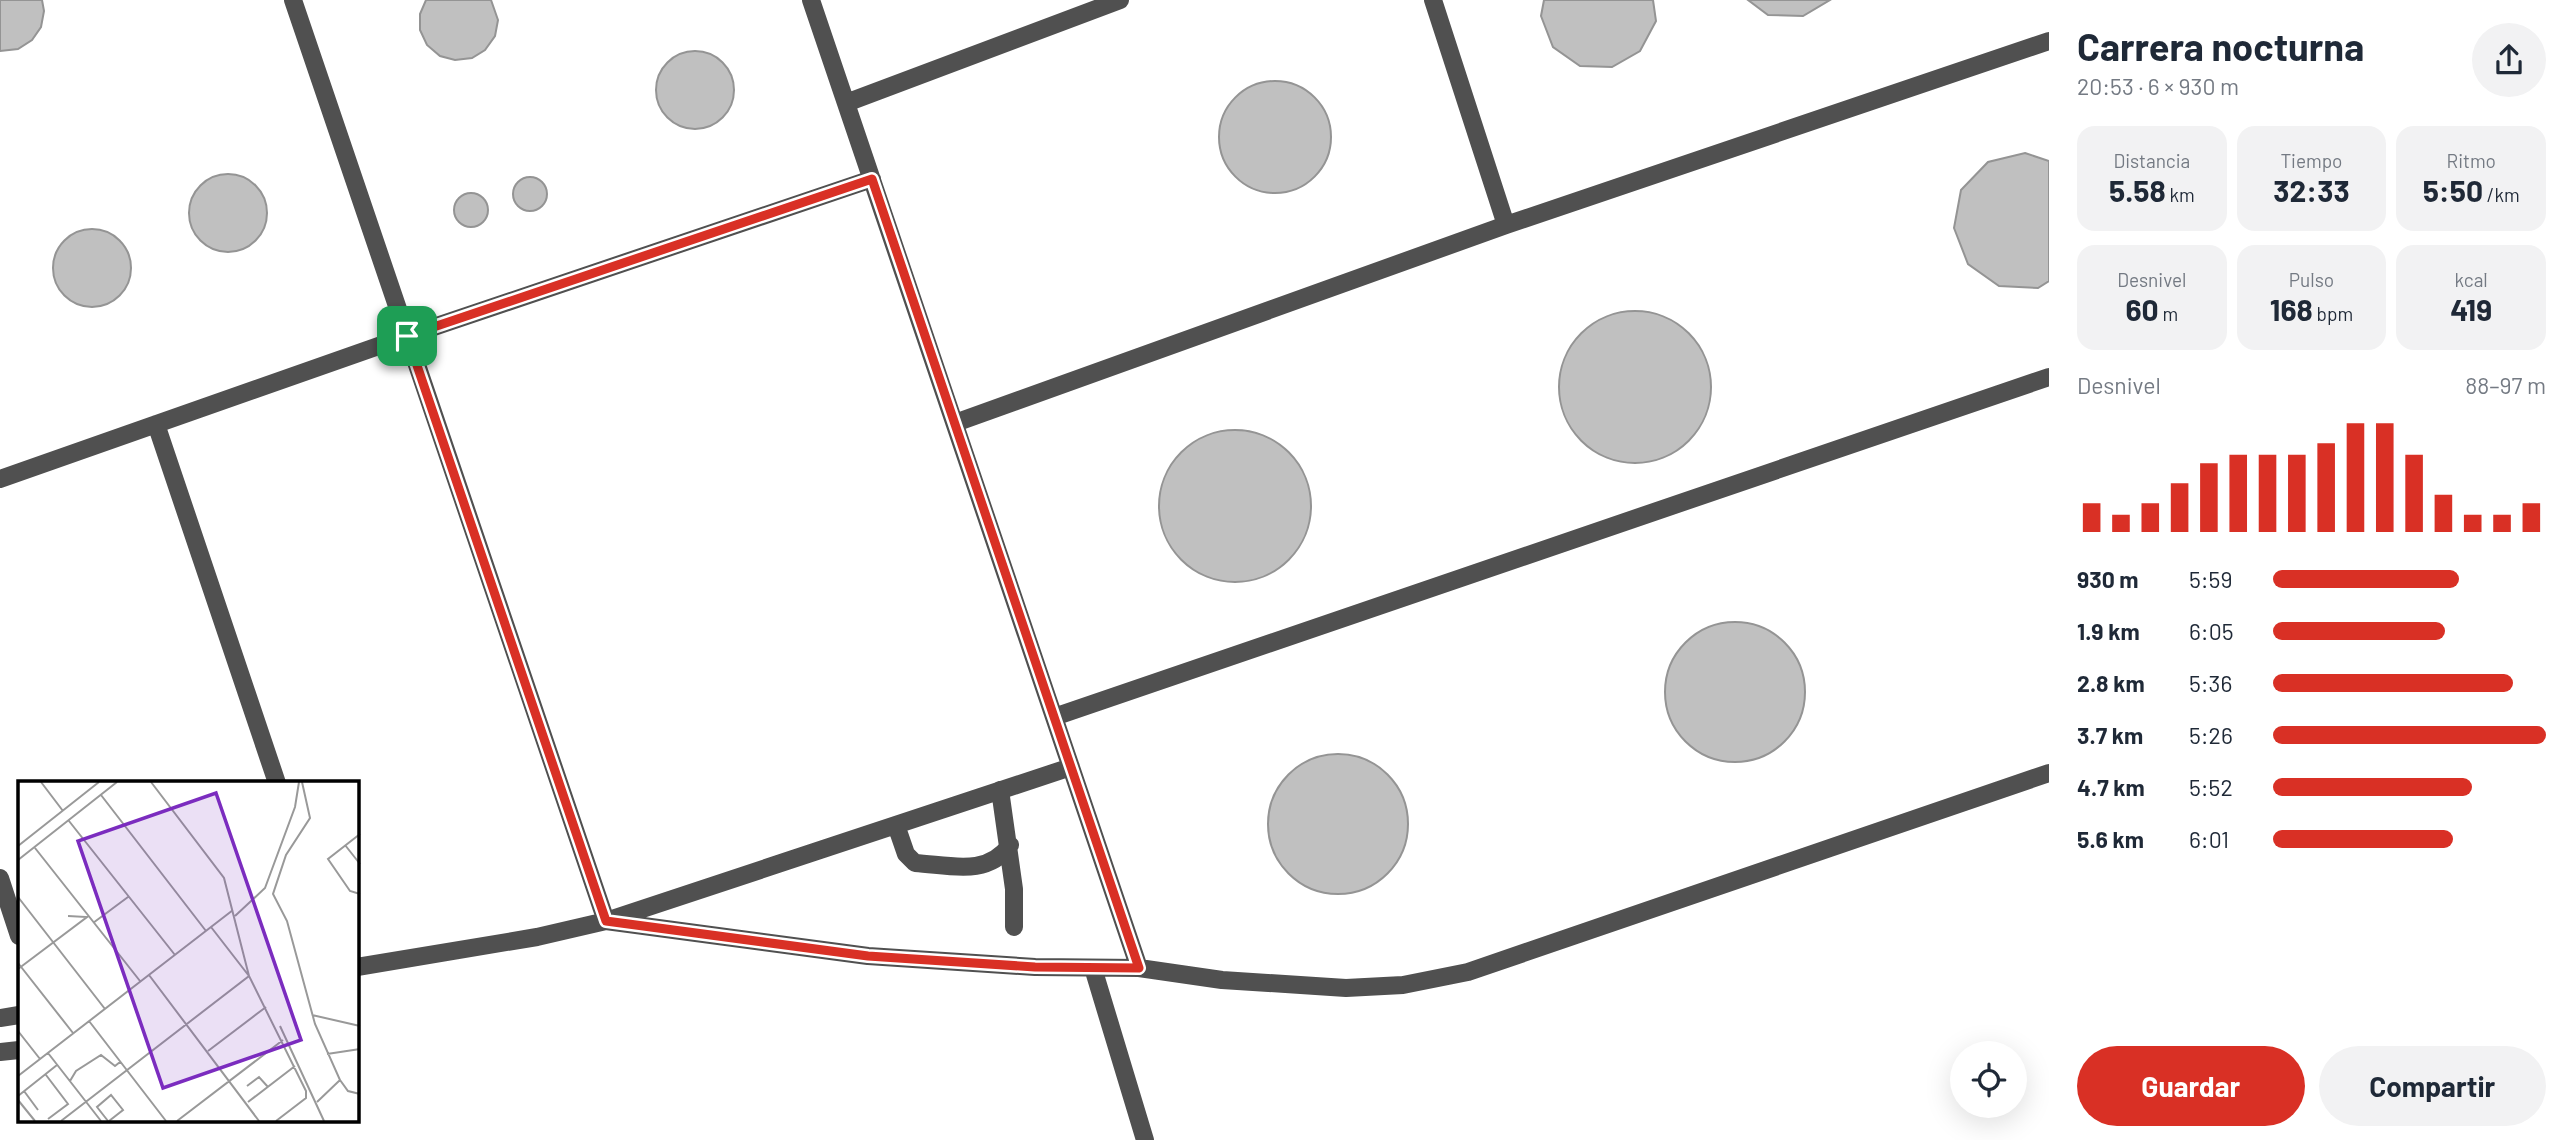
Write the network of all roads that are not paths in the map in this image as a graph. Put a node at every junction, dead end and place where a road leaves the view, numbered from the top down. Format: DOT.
graph roads {
  1 [pos="293,0"];
  2 [pos="811,0"];
  3 [pos="1120,0"];
  4 [pos="1433,0"];
  5 [pos="2049,41"];
  6 [pos="846,103"];
  7 [pos="872,179"];
  8 [pos="1506,225"];
  9 [pos="407,336"];
  10 [pos="2049,377"];
  11 [pos="955,423"];
  12 [pos="156,424"];
  13 [pos="0,479"];
  14 [pos="1054,717"];
  15 [pos="1071,766"];
  16 [pos="2049,774"];
  17 [pos="275,781"];
  18 [pos="1000,790"];
  19 [pos="896,824"];
  20 [pos="1010,845"];
  21 [pos="0,878"];
  22 [pos="606,921"];
  23 [pos="1014,927"];
  24 [pos="18,933"];
  25 [pos="359,967"];
  26 [pos="1093,968"];
  27 [pos="1139,968"];
  28 [pos="18,1016"];
  29 [pos="0,1018"];
  30 [pos="18,1050"];
  31 [pos="0,1052"];
  32 [pos="1145,1140"];
  1 -- 9 [label="street"];
  2 -- 6 [label="street"];
  3 -- 6 [label="street"];
  4 -- 8 [label="street"];
  5 -- 8 [label="street"];
  6 -- 7 [label="street"];
  7 -- 9 [label="street"];
  7 -- 11 [label="street"];
  8 -- 11 [label="street"];
  9 -- 12 [label="street"];
  9 -- 22 [label="street"];
  10 -- 14 [label="street"];
  11 -- 14 [label="street"];
  12 -- 13 [label="street"];
  12 -- 17 [label="street"];
  14 -- 15 [label="street"];
  15 -- 18 [label="street"];
  15 -- 27 [label="street"];
  16 -- 27 [label="street"];
  18 -- 19 [label="street"];
  18 -- 20 [label="street"];
  19 -- 20 [label="street"];
  19 -- 22 [label="street"];
  20 -- 23 [label="street"];
  21 -- 24 [label="street"];
  22 -- 25 [label="street"];
  22 -- 26 [label="street"];
  26 -- 27 [label="street"];
  26 -- 32 [label="street"];
  28 -- 29 [label="street"];
  30 -- 31 [label="street"];
}
